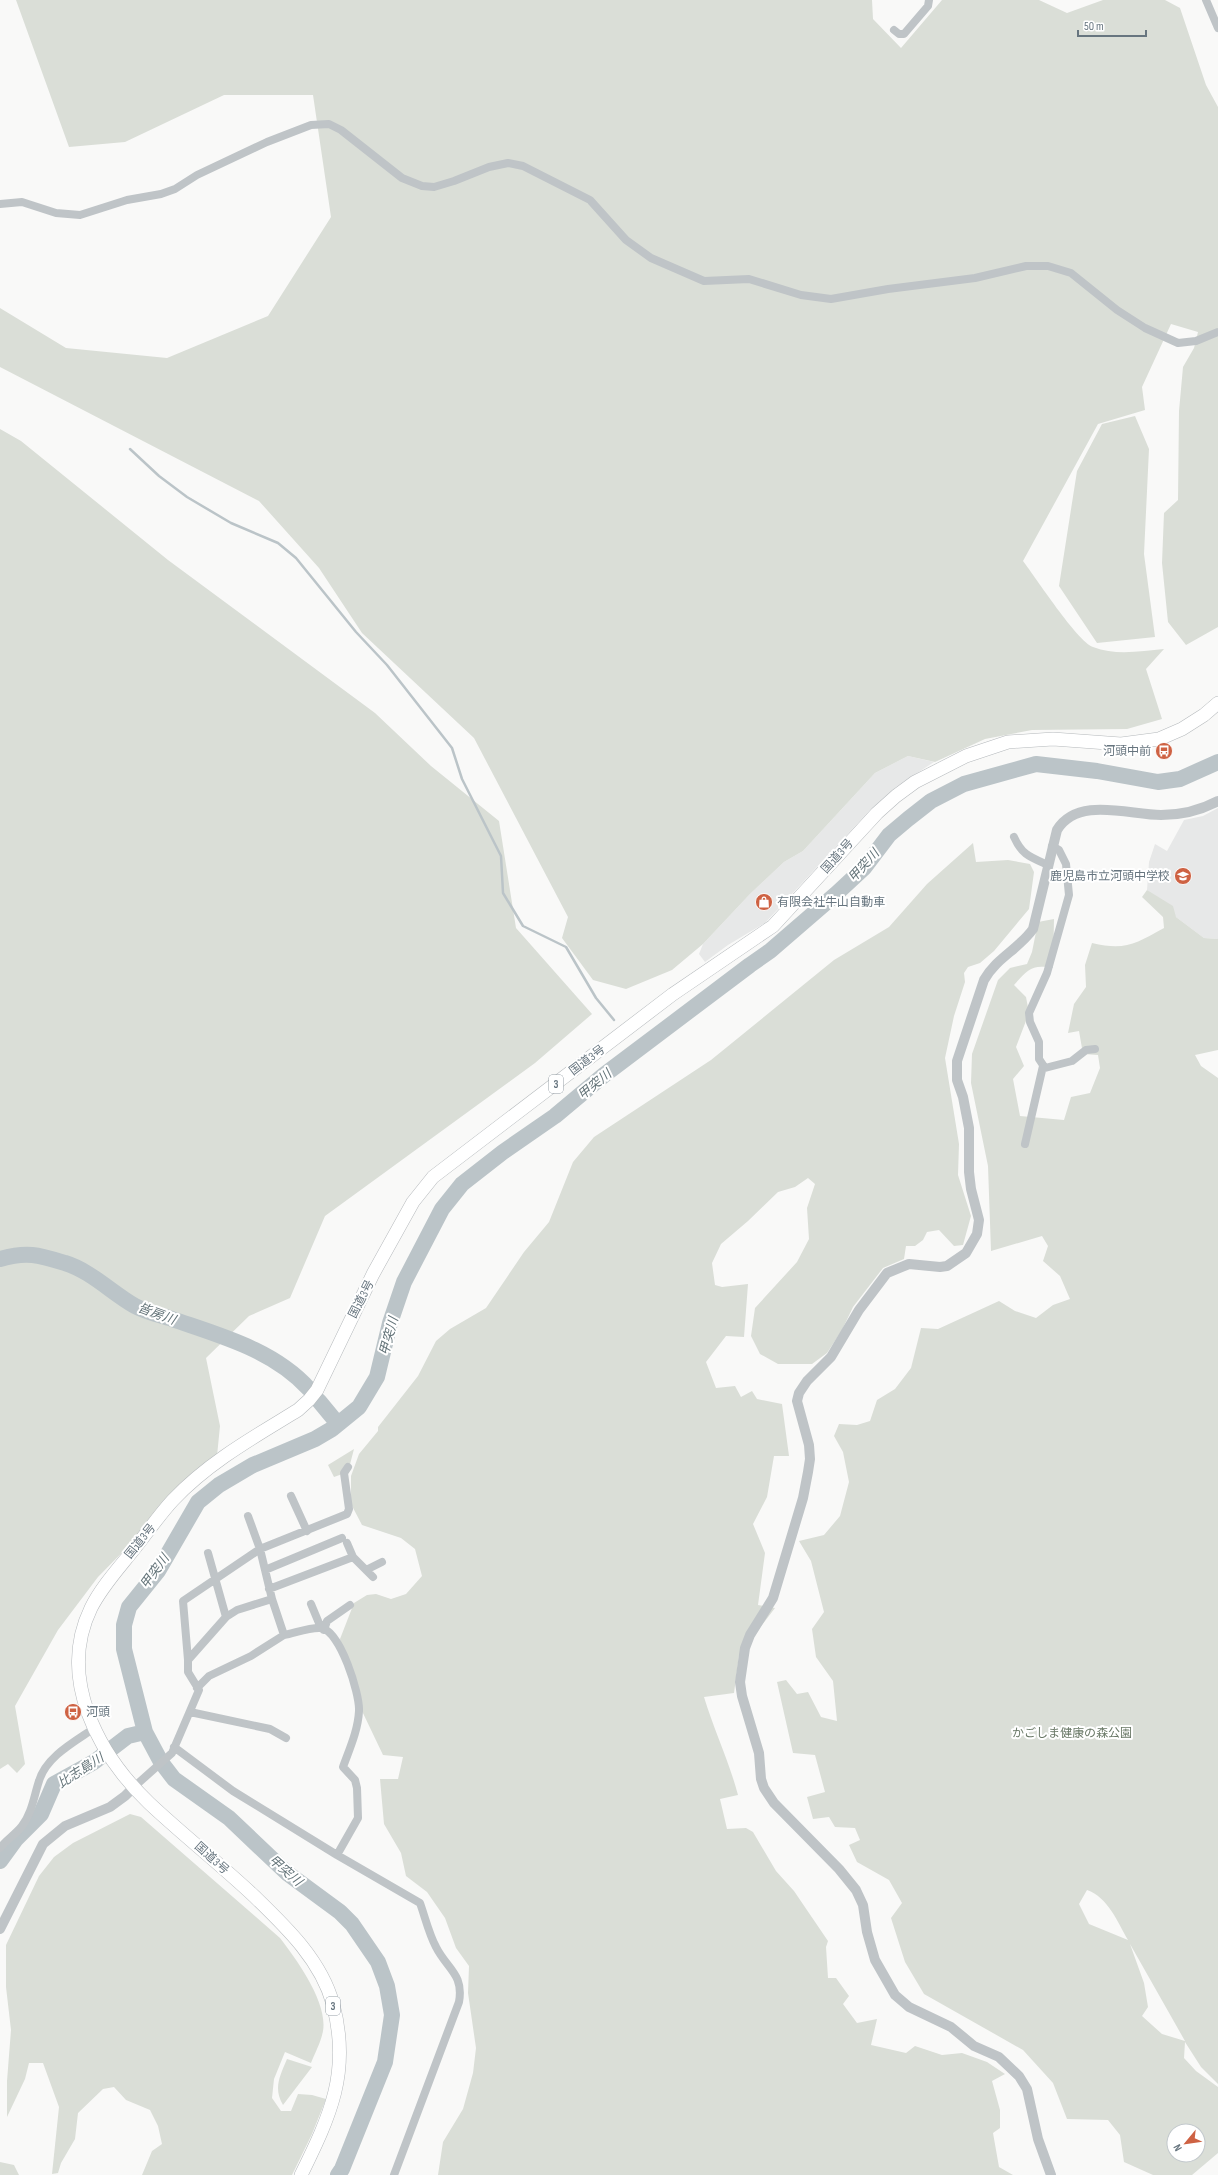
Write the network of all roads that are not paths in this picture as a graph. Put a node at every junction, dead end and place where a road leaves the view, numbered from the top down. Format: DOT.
graph roads {
  1 [pos="930,0"];
  2 [pos="1208,3"];
  3 [pos="1218,12"];
  4 [pos="1218,28"];
  5 [pos="894,30"];
  6 [pos="0,204"];
  7 [pos="1218,332"];
  8 [pos="1218,703"];
  9 [pos="1218,801"];
  10 [pos="1014,837"];
  11 [pos="1052,846"];
  12 [pos="1048,865"];
  13 [pos="1095,1049"];
  14 [pos="1043,1066"];
  15 [pos="1025,1144"];
  16 [pos="348,1467"];
  17 [pos="291,1496"];
  18 [pos="248,1516"];
  19 [pos="306,1532"];
  20 [pos="260,1550"];
  21 [pos="208,1553"];
  22 [pos="353,1557"];
  23 [pos="382,1562"];
  24 [pos="265,1570"];
  25 [pos="366,1570"];
  26 [pos="373,1577"];
  27 [pos="215,1579"];
  28 [pos="269,1589"];
  29 [pos="272,1599"];
  30 [pos="311,1604"];
  31 [pos="350,1605"];
  32 [pos="226,1617"];
  33 [pos="323,1629"];
  34 [pos="284,1635"];
  35 [pos="188,1660"];
  36 [pos="197,1688"];
  37 [pos="190,1712"];
  38 [pos="93,1729"];
  39 [pos="286,1738"];
  40 [pos="173,1750"];
  41 [pos="139,1782"];
  42 [pos="0,1848"];
  43 [pos="336,1855"];
  44 [pos="0,1929"];
  45 [pos="301,2175"];
  46 [pos="394,2175"];
  47 [pos="1051,2175"];
  1 -- 5 [label="street"];
  2 -- 3 [label="street"];
  2 -- 4 [label="street"];
  6 -- 7 [label="street"];
  8 -- 38 [label="highway, 国道3号 / 3"];
  9 -- 11 [label="street"];
  10 -- 12 [label="street"];
  11 -- 12 [label="street"];
  11 -- 14 [label="street"];
  12 -- 47 [label="street"];
  13 -- 14 [label="street"];
  14 -- 15 [label="street"];
  16 -- 19 [label="street"];
  17 -- 19 [label="street"];
  18 -- 20 [label="street"];
  19 -- 20 [label="street"];
  20 -- 24 [label="street"];
  20 -- 27 [label="street"];
  21 -- 27 [label="street"];
  22 -- 24 [label="street"];
  22 -- 25 [label="street"];
  22 -- 28 [label="street"];
  23 -- 25 [label="street"];
  24 -- 28 [label="street"];
  25 -- 26 [label="street"];
  27 -- 32 [label="street"];
  27 -- 35 [label="street"];
  28 -- 29 [label="street"];
  29 -- 32 [label="street"];
  29 -- 34 [label="street"];
  30 -- 33 [label="street"];
  31 -- 33 [label="street"];
  32 -- 35 [label="street"];
  33 -- 34 [label="street"];
  33 -- 43 [label="street"];
  34 -- 36 [label="street"];
  35 -- 36 [label="street"];
  36 -- 37 [label="street"];
  37 -- 39 [label="street"];
  37 -- 40 [label="street"];
  38 -- 41 [label="highway, 国道3号 / 3"];
  38 -- 42 [label="street"];
  40 -- 41 [label="street"];
  40 -- 43 [label="street"];
  41 -- 44 [label="street"];
  41 -- 45 [label="highway, 国道3号 / 3"];
  43 -- 46 [label="street"];
}
